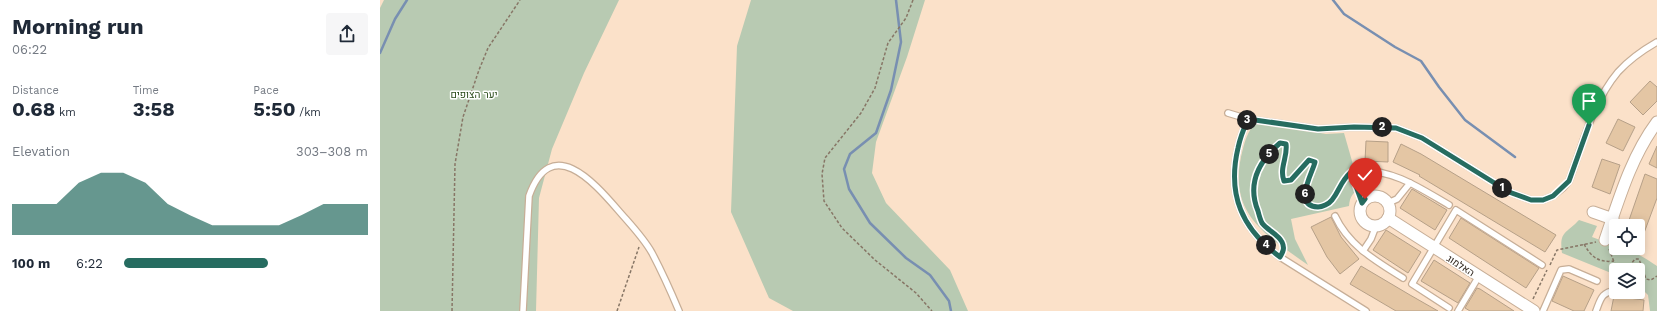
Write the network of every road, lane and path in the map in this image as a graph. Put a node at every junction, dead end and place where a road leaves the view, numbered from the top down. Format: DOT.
graph roads {
  1 [pos="520,0"];
  2 [pos="913,0"];
  3 [pos="1657,42"];
  4 [pos="1228,113"];
  5 [pos="1248,119"];
  6 [pos="1657,122"];
  7 [pos="1359,170"];
  8 [pos="1410,183"];
  9 [pos="1362,203"];
  10 [pos="1388,203"];
  11 [pos="1449,205"];
  12 [pos="1593,212"];
  13 [pos="1335,216"];
  14 [pos="1388,218"];
  15 [pos="1612,218"];
  16 [pos="1376,226"];
  17 [pos="641,237"];
  18 [pos="1606,240"];
  19 [pos="1584,244"];
  20 [pos="1434,248"];
  21 [pos="1363,251"];
  22 [pos="1280,257"];
  23 [pos="1614,261"];
  24 [pos="1631,263"];
  25 [pos="1640,263"];
  26 [pos="1542,264"];
  27 [pos="1479,276"];
  28 [pos="1645,276"];
  29 [pos="1657,276"];
  30 [pos="1403,278"];
  31 [pos="1597,282"];
  32 [pos="1609,292"];
  33 [pos="1449,308"];
  34 [pos="1527,309"];
  35 [pos="452,311"];
  36 [pos="523,311"];
  37 [pos="617,311"];
  38 [pos="679,311"];
  39 [pos="932,311"];
  40 [pos="1366,311"];
  41 [pos="1458,311"];
  42 [pos="1543,311"];
  43 [pos="1596,311"];
  1 -- 35 [label="path"];
  2 -- 39 [label="path"];
  3 -- 5 [label="lane"];
  4 -- 5 [label="lane"];
  5 -- 22 [label="lane"];
  6 -- 15 [label="street"];
  7 -- 8 [label="lane"];
  8 -- 10 [label="lane"];
  8 -- 11 [label="lane"];
  9 -- 10 [label="street"];
  9 -- 16 [label="street"];
  9 -- 22 [label="path"];
  10 -- 14 [label="street"];
  12 -- 15 [label="street"];
  13 -- 21 [label="lane"];
  14 -- 16 [label="street"];
  14 -- 20 [label="street, האלמוג"];
  15 -- 18 [label="street"];
  16 -- 21 [label="lane"];
  17 -- 36 [label="lane"];
  17 -- 37 [label="path"];
  17 -- 38 [label="lane"];
  18 -- 23 [label="path"];
  19 -- 23 [label="path"];
  20 -- 26 [label="lane"];
  20 -- 27 [label="street, האלמוג"];
  20 -- 33 [label="lane"];
  21 -- 30 [label="lane"];
  22 -- 40 [label="lane"];
  24 -- 25 [label="path"];
  27 -- 34 [label="street, האלמוג"];
  27 -- 41 [label="lane"];
  28 -- 29 [label="path"];
  31 -- 42 [label="lane"];
  32 -- 43 [label="lane"];
}
